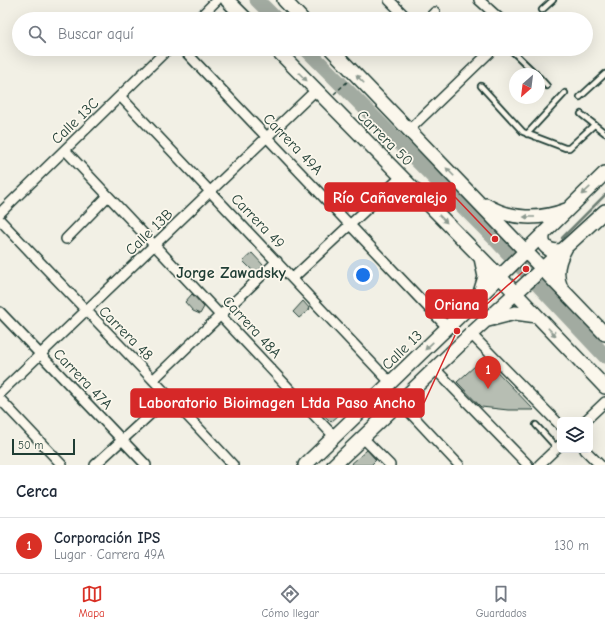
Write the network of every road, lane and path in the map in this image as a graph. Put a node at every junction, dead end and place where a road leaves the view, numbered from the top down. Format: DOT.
graph roads {
  1 [pos="217,0"];
  2 [pos="227,0"];
  3 [pos="284,0"];
  4 [pos="389,0"];
  5 [pos="479,0"];
  6 [pos="553,0"];
  7 [pos="542,10"];
  8 [pos="205,12"];
  9 [pos="239,12"];
  10 [pos="295,12"];
  11 [pos="401,12"];
  12 [pos="492,12"];
  13 [pos="161,56"];
  14 [pos="190,56"];
  15 [pos="283,56"];
  16 [pos="338,56"];
  17 [pos="486,56"];
  18 [pos="517,56"];
  19 [pos="530,68"];
  20 [pos="605,74"];
  21 [pos="348,80"];
  22 [pos="545,84"];
  23 [pos="481,86"];
  24 [pos="547,86"];
  25 [pos="340,89"];
  26 [pos="316,90"];
  27 [pos="565,94"];
  28 [pos="120,96"];
  29 [pos="580,97"];
  30 [pos="581,114"];
  31 [pos="594,125"];
  32 [pos="409,130"];
  33 [pos="605,132"];
  34 [pos="527,134"];
  35 [pos="267,137"];
  36 [pos="65,150"];
  37 [pos="605,173"];
  38 [pos="401,177"];
  39 [pos="211,192"];
  40 [pos="108,196"];
  41 [pos="476,198"];
  42 [pos="567,209"];
  43 [pos="0,213"];
  44 [pos="602,217"];
  45 [pos="0,220"];
  46 [pos="351,224"];
  47 [pos="544,233"];
  48 [pos="66,239"];
  49 [pos="155,246"];
  50 [pos="565,248"];
  51 [pos="523,253"];
  52 [pos="481,258"];
  53 [pos="277,261"];
  54 [pos="540,271"];
  55 [pos="502,274"];
  56 [pos="293,278"];
  57 [pos="562,290"];
  58 [pos="518,291"];
  59 [pos="477,299"];
  60 [pos="0,312"];
  61 [pos="86,312"];
  62 [pos="221,315"];
  63 [pos="537,316"];
  64 [pos="485,321"];
  65 [pos="449,326"];
  66 [pos="471,334"];
  67 [pos="605,334"];
  68 [pos="41,356"];
  69 [pos="435,369"];
  70 [pos="153,380"];
  71 [pos="392,382"];
  72 [pos="605,387"];
  73 [pos="0,393"];
  74 [pos="170,396"];
  75 [pos="0,399"];
  76 [pos="400,402"];
  77 [pos="605,402"];
  78 [pos="589,417"];
  79 [pos="557,422"];
  80 [pos="349,423"];
  81 [pos="536,425"];
  82 [pos="336,436"];
  83 [pos="363,438"];
  84 [pos="123,440"];
  85 [pos="557,446"];
  86 [pos="557,448"];
  87 [pos="588,453"];
  88 [pos="62,465"];
  89 [pos="95,465"];
  90 [pos="146,465"];
  91 [pos="233,465"];
  92 [pos="305,465"];
  93 [pos="334,465"];
  94 [pos="390,465"];
  95 [pos="459,465"];
  96 [pos="528,465"];
  97 [pos="539,465"];
  98 [pos="600,465"];
  1 -- 8 [label="street"];
  2 -- 9 [label="main road"];
  3 -- 10 [label="main road"];
  4 -- 11 [label="street"];
  5 -- 12 [label="street"];
  6 -- 7 [label="lane"];
  13 -- 28 [label="street, Calle 13C"];
  14 -- 35 [label="street, Carrera 49A"];
  15 -- 26 [label="main road, Carrera 50, one-way"];
  32 -- 16 [label="main road, Carrera 50, one-way"];
  17 -- 32 [label="street"];
  18 -- 19 [label="lane"];
  20 -- 29 [label="lane"];
  21 -- 25 [label="path"];
  22 -- 24 [label="lane"];
  23 -- 34 [label="lane"];
  26 -- 35 [label="street, Calle 13B"];
  26 -- 38 [label="main road, Carrera 50"];
  27 -- 34 [label="lane"];
  28 -- 36 [label="street, Calle 13C"];
  28 -- 39 [label="street, Carrera 49"];
  30 -- 31 [label="lane"];
  31 -- 33 [label="lane"];
  31 -- 34 [label="lane"];
  41 -- 32 [label="main road, Carrera 50, one-way"];
  35 -- 39 [label="street, Calle 13B"];
  35 -- 46 [label="street, Carrera 49A"];
  36 -- 40 [label="street, Carrera 48A"];
  36 -- 43 [label="street, Calle 13C"];
  37 -- 42 [label="main road, Calle 13, one-way"];
  38 -- 46 [label="street"];
  38 -- 52 [label="main road, Carrera 50, one-way"];
  39 -- 49 [label="street, Calle 13B"];
  39 -- 53 [label="street, Carrera 49"];
  40 -- 48 [label="street"];
  40 -- 49 [label="street, Carrera 48A"];
  42 -- 41 [label="main road, one-way"];
  41 -- 51 [label="main road, Carrera 50"];
  42 -- 47 [label="main road, Calle 13"];
  44 -- 50 [label="main road"];
  45 -- 61 [label="street, Carrera 48"];
  46 -- 56 [label="street"];
  46 -- 65 [label="street, Carrera 49A"];
  47 -- 50 [label="main road"];
  47 -- 51 [label="main road, Calle 13"];
  49 -- 61 [label="street, Calle 13B"];
  49 -- 62 [label="street, Carrera 48A"];
  50 -- 54 [label="main road"];
  50 -- 57 [label="main road"];
  51 -- 54 [label="main road, Carrera 50"];
  51 -- 55 [label="main road, Calle 13"];
  52 -- 55 [label="main road, Carrera 50"];
  52 -- 59 [label="main road"];
  53 -- 56 [label="street, Carrera 49"];
  53 -- 62 [label="street"];
  54 -- 57 [label="main road, Carrera 50"];
  54 -- 58 [label="main road"];
  55 -- 58 [label="main road, Carrera 50"];
  55 -- 59 [label="main road, Calle 13"];
  56 -- 71 [label="street, Carrera 49"];
  57 -- 67 [label="main road, Carrera 50"];
  58 -- 63 [label="main road, Carrera 50"];
  58 -- 64 [label="main road"];
  59 -- 65 [label="main road, Calle 13"];
  60 -- 68 [label="street, Carrera 47A"];
  61 -- 68 [label="street, Calle 13B"];
  61 -- 70 [label="street, Carrera 48"];
  62 -- 70 [label="street"];
  62 -- 82 [label="street, Carrera 48A"];
  63 -- 64 [label="main road"];
  63 -- 72 [label="main road, Carrera 50, one-way"];
  64 -- 66 [label="main road"];
  65 -- 71 [label="main road, Calle 13, one-way"];
  66 -- 69 [label="main road"];
  66 -- 79 [label="street"];
  68 -- 73 [label="street, Calle 13B"];
  68 -- 84 [label="street, Carrera 47A"];
  69 -- 76 [label="main road"];
  69 -- 96 [label="street"];
  70 -- 74 [label="street, Carrera 48"];
  71 -- 80 [label="main road, Calle 13"];
  74 -- 84 [label="street"];
  74 -- 91 [label="street, Carrera 48"];
  75 -- 88 [label="street"];
  76 -- 83 [label="main road"];
  76 -- 95 [label="street"];
  77 -- 78 [label="street"];
  80 -- 82 [label="main road, Calle 13"];
  80 -- 83 [label="main road"];
  81 -- 85 [label="lane"];
  82 -- 92 [label="main road, Calle 13"];
  83 -- 93 [label="main road"];
  83 -- 94 [label="street"];
  84 -- 89 [label="street"];
  84 -- 90 [label="street, Carrera 47A"];
  86 -- 97 [label="street"];
  87 -- 98 [label="street"];
}
